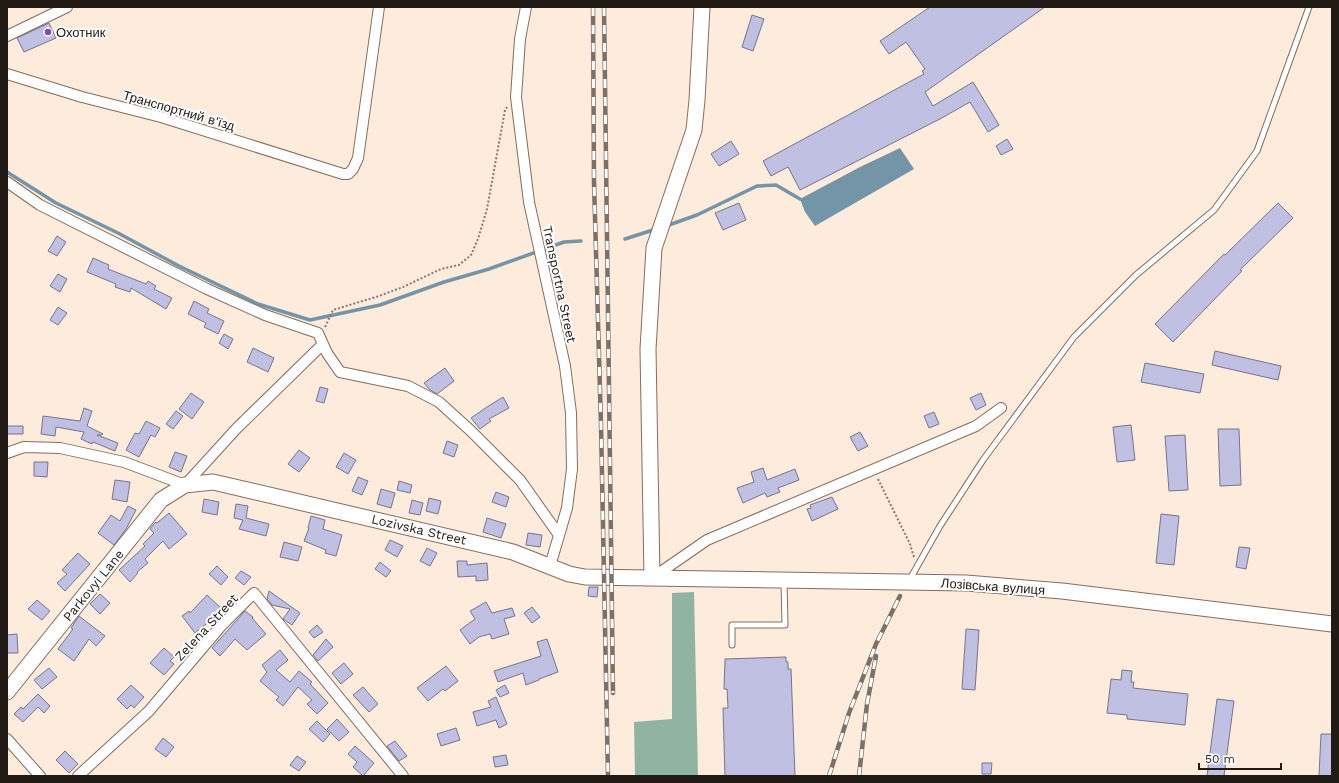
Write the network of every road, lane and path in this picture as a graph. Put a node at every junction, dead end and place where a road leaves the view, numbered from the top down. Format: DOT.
graph roads {
  1 [pos="67,7"];
  2 [pos="379,7"];
  3 [pos="526,7"];
  4 [pos="702,7"];
  5 [pos="1309,7"];
  6 [pos="7,36"];
  7 [pos="7,74"];
  8 [pos="516,92"];
  9 [pos="7,182"];
  10 [pos="322,341"];
  11 [pos="1000,408"];
  12 [pos="7,453"];
  13 [pos="873,469"];
  14 [pos="185,485"];
  15 [pos="559,536"];
  16 [pos="550,566"];
  17 [pos="917,567"];
  18 [pos="652,578"];
  19 [pos="784,580"];
  20 [pos="908,582"];
  21 [pos="1332,624"];
  22 [pos="732,645"];
  23 [pos="7,692"];
  24 [pos="7,739"];
  25 [pos="40,776"];
  26 [pos="78,776"];
  27 [pos="403,776"];
  1 -- 6 [label="street"];
  2 -- 7 [label="street, Транспортний в'їзд"];
  3 -- 8 [label="street, Transportna Street"];
  4 -- 18 [label="main road"];
  5 -- 17 [label="lane"];
  8 -- 10 [label="path"];
  8 -- 15 [label="street, Transportna Street"];
  9 -- 10 [label="street"];
  10 -- 14 [label="street"];
  10 -- 15 [label="street"];
  11 -- 13 [label="street"];
  12 -- 14 [label="street"];
  13 -- 17 [label="path"];
  13 -- 18 [label="street"];
  14 -- 16 [label="main road, Lozivska Street"];
  14 -- 23 [label="main road, Parkovyi Lane"];
  15 -- 16 [label="street, Transportna Street"];
  16 -- 18 [label="main road, Lozivska Street"];
  17 -- 20 [label="lane"];
  18 -- 19 [label="main road, Лозівська вулиця"];
  19 -- 20 [label="main road, Лозівська вулиця"];
  19 -- 22 [label="lane"];
  20 -- 21 [label="main road, Лозівська вулиця"];
  24 -- 25 [label="street"];
  26 -- 27 [label="street, Zelena Street"];
}
